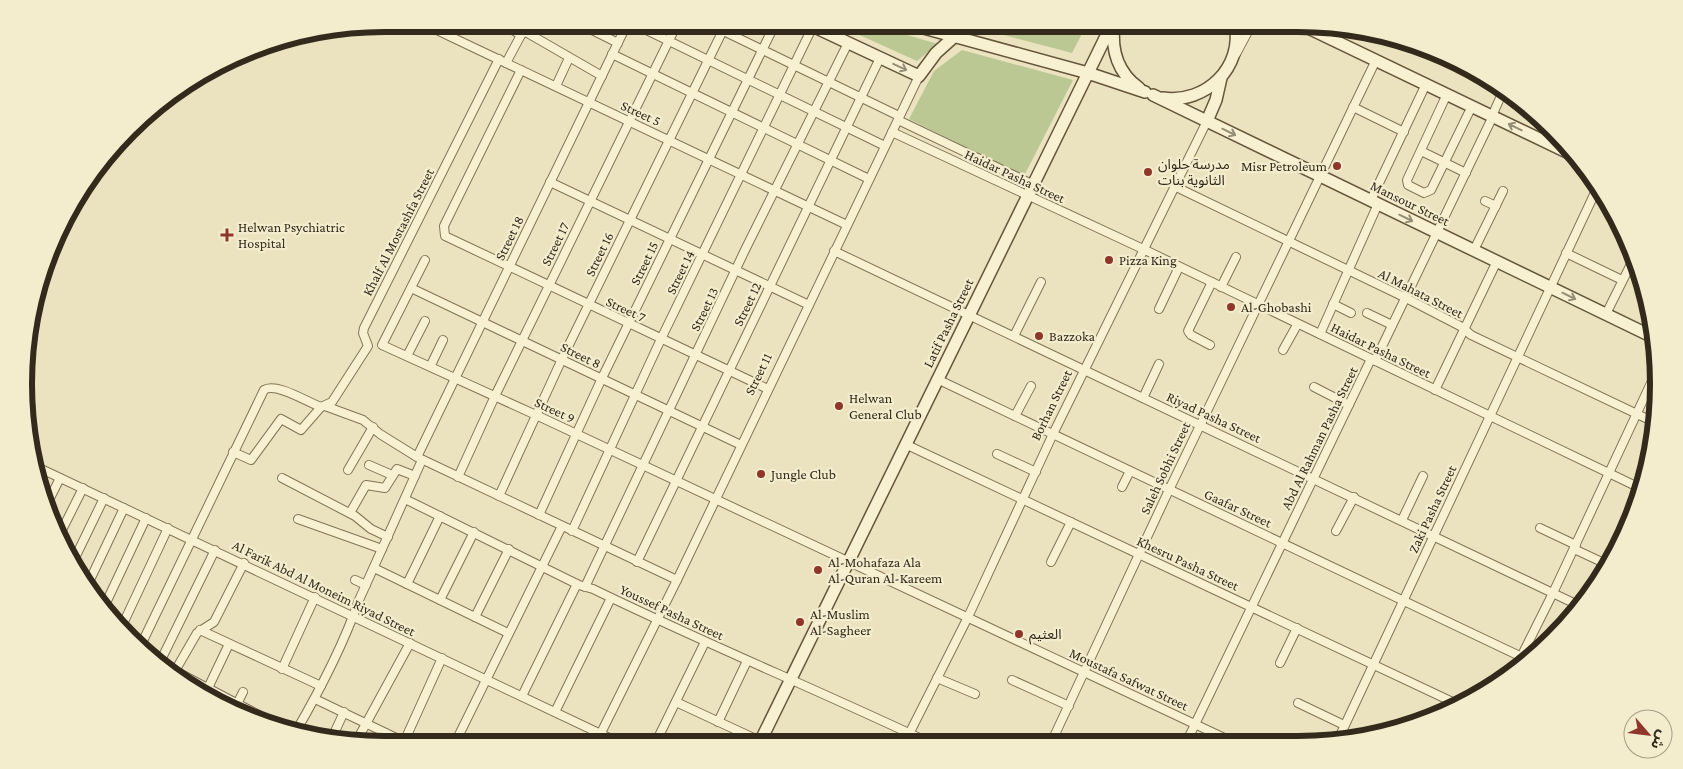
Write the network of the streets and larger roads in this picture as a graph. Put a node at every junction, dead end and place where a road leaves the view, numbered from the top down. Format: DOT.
graph roads {
  1 [pos="442,32"];
  2 [pos="452,32"];
  3 [pos="597,32"];
  4 [pos="623,32"];
  5 [pos="649,32"];
  6 [pos="672,32"];
  7 [pos="722,32"];
  8 [pos="732,32"];
  9 [pos="771,32"];
  10 [pos="808,32"];
  11 [pos="825,32"];
  12 [pos="940,32"];
  13 [pos="1109,32"];
  14 [pos="1113,32"];
  15 [pos="1235,32"];
  16 [pos="1248,32"];
  17 [pos="523,33"];
  18 [pos="1319,33"];
  19 [pos="450,36"];
  20 [pos="955,36"];
  21 [pos="618,42"];
  22 [pos="668,42"];
  23 [pos="848,43"];
  24 [pos="762,50"];
  25 [pos="612,54"];
  26 [pos="569,58"];
  27 [pos="880,58"];
  28 [pos="1376,60"];
  29 [pos="503,61"];
  30 [pos="708,61"];
  31 [pos="1231,62"];
  32 [pos="793,65"];
  33 [pos="521,70"];
  34 [pos="1088,73"];
  35 [pos="652,74"];
  36 [pos="602,76"];
  37 [pos="919,76"];
  38 [pos="1221,78"];
  39 [pos="748,79"];
  40 [pos="828,82"];
  41 [pos="1426,84"];
  42 [pos="556,86"];
  43 [pos="692,93"];
  44 [pos="779,94"];
  45 [pos="1149,94"];
  46 [pos="1447,94"];
  47 [pos="861,97"];
  48 [pos="1501,97"];
  49 [pos="589,102"];
  50 [pos="1472,106"];
  51 [pos="1354,107"];
  52 [pos="813,111"];
  53 [pos="731,112"];
  54 [pos="1492,116"];
  55 [pos="898,118"];
  56 [pos="629,121"];
  57 [pos="1207,121"];
  58 [pos="847,127"];
  59 [pos="763,128"];
  60 [pos="892,132"];
  61 [pos="1404,132"];
  62 [pos="669,140"];
  63 [pos="797,144"];
  64 [pos="885,146"];
  65 [pos="1560,149"];
  66 [pos="1421,151"];
  67 [pos="709,159"];
  68 [pos="831,160"];
  69 [pos="1445,162"];
  70 [pos="1466,172"];
  71 [pos="741,174"];
  72 [pos="1320,176"];
  73 [pos="869,179"];
  74 [pos="550,182"];
  75 [pos="1032,184"];
  76 [pos="1174,186"];
  77 [pos="774,190"];
  78 [pos="1503,191"];
  79 [pos="1594,194"];
  80 [pos="1027,196"];
  81 [pos="590,201"];
  82 [pos="1485,201"];
  83 [pos="1374,202"];
  84 [pos="809,206"];
  85 [pos="1496,206"];
  86 [pos="630,220"];
  87 [pos="847,224"];
  88 [pos="1437,233"];
  89 [pos="670,239"];
  90 [pos="1288,241"];
  91 [pos="1143,249"];
  92 [pos="1474,250"];
  93 [pos="834,251"];
  94 [pos="1566,253"];
  95 [pos="702,254"];
  96 [pos="1236,257"];
  97 [pos="425,260"];
  98 [pos="1497,261"];
  99 [pos="509,266"];
  100 [pos="1630,266"];
  101 [pos="1179,267"];
  102 [pos="735,270"];
  103 [pos="1348,270"];
  104 [pos="1622,280"];
  105 [pos="1041,282"];
  106 [pos="1212,282"];
  107 [pos="549,286"];
  108 [pos="770,286"];
  109 [pos="1550,286"];
  110 [pos="1221,287"];
  111 [pos="411,288"];
  112 [pos="1406,298"];
  113 [pos="809,304"];
  114 [pos="1333,304"];
  115 [pos="588,305"];
  116 [pos="1257,305"];
  117 [pos="1160,309"];
  118 [pos="1351,313"];
  119 [pos="1367,313"];
  120 [pos="968,314"];
  121 [pos="1606,314"];
  122 [pos="425,321"];
  123 [pos="482,322"];
  124 [pos="628,324"];
  125 [pos="1392,324"];
  126 [pos="1297,325"];
  127 [pos="1464,329"];
  128 [pos="1320,334"];
  129 [pos="1646,334"];
  130 [pos="1014,336"];
  131 [pos="661,339"];
  132 [pos="443,340"];
  133 [pos="522,340"];
  134 [pos="1210,345"];
  135 [pos="1283,350"];
  136 [pos="695,355"];
  137 [pos="407,356"];
  138 [pos="1518,357"];
  139 [pos="562,359"];
  140 [pos="1373,360"];
  141 [pos="1159,364"];
  142 [pos="430,365"];
  143 [pos="1085,370"];
  144 [pos="729,371"];
  145 [pos="455,377"];
  146 [pos="602,378"];
  147 [pos="937,379"];
  148 [pos="1650,385"];
  149 [pos="1031,386"];
  150 [pos="1314,387"];
  151 [pos="768,389"];
  152 [pos="1435,390"];
  153 [pos="636,394"];
  154 [pos="495,396"];
  155 [pos="1143,398"];
  156 [pos="1349,405"];
  157 [pos="323,407"];
  158 [pos="668,410"];
  159 [pos="1636,414"];
  160 [pos="536,415"];
  161 [pos="1015,416"];
  162 [pos="1489,417"];
  163 [pos="1648,419"];
  164 [pos="1200,424"];
  165 [pos="373,427"];
  166 [pos="702,427"];
  167 [pos="576,434"];
  168 [pos="1053,434"];
  169 [pos="905,444"];
  170 [pos="741,445"];
  171 [pos="610,449"];
  172 [pos="233,452"];
  173 [pos="996,454"];
  174 [pos="420,458"];
  175 [pos="369,465"];
  176 [pos="644,465"];
  177 [pos="43,470"];
  178 [pos="348,470"];
  179 [pos="1130,471"];
  180 [pos="1036,472"];
  181 [pos="1609,473"];
  182 [pos="392,476"];
  183 [pos="415,476"];
  184 [pos="1423,476"];
  185 [pos="458,477"];
  186 [pos="60,478"];
  187 [pos="282,478"];
  188 [pos="1314,478"];
  189 [pos="677,481"];
  190 [pos="1636,486"];
  191 [pos="1122,487"];
  192 [pos="83,488"];
  193 [pos="1169,490"];
  194 [pos="499,496"];
  195 [pos="51,497"];
  196 [pos="1354,497"];
  197 [pos="104,498"];
  198 [pos="405,499"];
  199 [pos="715,499"];
  200 [pos="1023,499"];
  201 [pos="124,508"];
  202 [pos="350,513"];
  203 [pos="538,514"];
  204 [pos="440,516"];
  205 [pos="146,518"];
  206 [pos="298,519"];
  207 [pos="1402,520"];
  208 [pos="1071,522"];
  209 [pos="562,526"];
  210 [pos="63,528"];
  211 [pos="168,528"];
  212 [pos="1540,528"];
  213 [pos="572,530"];
  214 [pos="1336,531"];
  215 [pos="474,532"];
  216 [pos="1434,536"];
  217 [pos="388,537"];
  218 [pos="192,539"];
  219 [pos="1283,543"];
  220 [pos="605,546"];
  221 [pos="1575,547"];
  222 [pos="382,549"];
  223 [pos="509,549"];
  224 [pos="215,550"];
  225 [pos="77,554"];
  226 [pos="1139,554"];
  227 [pos="849,561"];
  228 [pos="638,562"];
  229 [pos="1051,562"];
  230 [pos="1602,562"];
  231 [pos="244,563"];
  232 [pos="543,567"];
  233 [pos="374,568"];
  234 [pos="91,578"];
  235 [pos="355,580"];
  236 [pos="677,580"];
  237 [pos="407,584"];
  238 [pos="366,585"];
  239 [pos="581,585"];
  240 [pos="1553,593"];
  241 [pos="315,597"];
  242 [pos="611,598"];
  243 [pos="440,600"];
  244 [pos="1403,600"];
  245 [pos="107,601"];
  246 [pos="1574,603"];
  247 [pos="1252,607"];
  248 [pos="355,616"];
  249 [pos="475,617"];
  250 [pos="968,617"];
  251 [pos="658,619"];
  252 [pos="124,621"];
  253 [pos="1297,628"];
  254 [pos="200,630"];
  255 [pos="508,633"];
  256 [pos="143,640"];
  257 [pos="705,642"];
  258 [pos="410,643"];
  259 [pos="230,644"];
  260 [pos="1528,651"];
  261 [pos="1521,657"];
  262 [pos="163,658"];
  263 [pos="442,658"];
  264 [pos="747,661"];
  265 [pos="1280,663"];
  266 [pos="1372,664"];
  267 [pos="177,669"];
  268 [pos="282,669"];
  269 [pos="1084,672"];
  270 [pos="937,678"];
  271 [pos="486,679"];
  272 [pos="791,680"];
  273 [pos="1012,680"];
  274 [pos="203,686"];
  275 [pos="321,686"];
  276 [pos="208,688"];
  277 [pos="214,692"];
  278 [pos="243,692"];
  279 [pos="975,694"];
  280 [pos="522,696"];
  281 [pos="315,699"];
  282 [pos="1451,701"];
  283 [pos="676,702"];
  284 [pos="1298,703"];
  285 [pos="237,704"];
  286 [pos="1068,706"];
  287 [pos="344,712"];
  288 [pos="555,712"];
  289 [pos="718,722"];
  290 [pos="365,723"];
  291 [pos="1195,724"];
  292 [pos="299,726"];
  293 [pos="1344,726"];
  294 [pos="335,732"];
  295 [pos="909,733"];
  296 [pos="1342,733"];
  297 [pos="603,735"];
  298 [pos="359,736"];
  299 [pos="392,736"];
  300 [pos="410,736"];
  301 [pos="458,736"];
  302 [pos="660,736"];
  303 [pos="746,736"];
  304 [pos="763,736"];
  305 [pos="908,736"];
  306 [pos="915,736"];
  307 [pos="1054,736"];
  308 [pos="1189,736"];
  309 [pos="1220,736"];
  1 -- 19 [label="street, Street 5"];
  2 -- 19 [label="street"];
  3 -- 21 [label="street"];
  4 -- 21 [label="street, Street 18"];
  5 -- 22 [label="street"];
  6 -- 22 [label="street, Street 17"];
  7 -- 30 [label="street, Street 16"];
  8 -- 24 [label="street"];
  9 -- 24 [label="street, Street 15"];
  10 -- 32 [label="street, Street 14"];
  11 -- 23 [label="street"];
  12 -- 20 [label="street, Mansour Street"];
  13 -- 34 [label="street, Latif Pasha Street"];
  14 -- 45 [label="street"];
  15 -- 31 [label="street"];
  16 -- 31 [label="street"];
  17 -- 26 [label="street"];
  17 -- 29 [label="street, Khalf Al Mostashfa Street"];
  18 -- 28 [label="street"];
  19 -- 29 [label="street, Street 5"];
  20 -- 34 [label="street, Mansour Street"];
  20 -- 37 [label="street, Street 11"];
  21 -- 25 [label="street, Street 18"];
  22 -- 30 [label="street"];
  22 -- 35 [label="street, Street 17"];
  23 -- 27 [label="street"];
  23 -- 40 [label="street, Street 13"];
  24 -- 32 [label="street"];
  24 -- 39 [label="street, Street 15"];
  25 -- 35 [label="street"];
  25 -- 36 [label="street, Street 18"];
  26 -- 36 [label="street"];
  26 -- 42 [label="street"];
  27 -- 37 [label="street, one-way"];
  27 -- 47 [label="street, Street 12"];
  28 -- 41 [label="street"];
  28 -- 51 [label="street, Saleh Sobhi Street"];
  29 -- 33 [label="street, Street 5"];
  29 -- 157 [label="street, Khalf Al Mostashfa Street"];
  30 -- 39 [label="street"];
  30 -- 43 [label="street, Street 16"];
  31 -- 38 [label="street"];
  32 -- 40 [label="street"];
  32 -- 44 [label="street, Street 14"];
  33 -- 42 [label="street, Street 5"];
  33 -- 99 [label="street, Street 7"];
  34 -- 45 [label="street, Mansour Street"];
  34 -- 75 [label="street, Latif Pasha Street"];
  35 -- 43 [label="street"];
  35 -- 56 [label="street, Street 17"];
  36 -- 49 [label="street, Street 18"];
  37 -- 55 [label="street, Street 11"];
  38 -- 45 [label="street"];
  38 -- 57 [label="street, Borhan Street"];
  39 -- 44 [label="street"];
  39 -- 53 [label="street, Street 15"];
  40 -- 47 [label="street"];
  40 -- 52 [label="street, Street 13"];
  41 -- 46 [label="street"];
  41 -- 61 [label="street"];
  42 -- 49 [label="street, Street 5"];
  43 -- 53 [label="street"];
  43 -- 62 [label="street, Street 16"];
  44 -- 52 [label="street"];
  44 -- 59 [label="street, Street 14"];
  45 -- 57 [label="street, Mansour Street"];
  46 -- 50 [label="street"];
  46 -- 66 [label="street"];
  47 -- 55 [label="street"];
  47 -- 58 [label="street, Street 12"];
  48 -- 54 [label="street, Abd Al Rahman Pasha Street"];
  49 -- 56 [label="street, Street 5"];
  49 -- 74 [label="street, Street 18"];
  50 -- 54 [label="street"];
  50 -- 69 [label="street"];
  51 -- 61 [label="street"];
  51 -- 72 [label="street, Saleh Sobhi Street"];
  52 -- 58 [label="street"];
  52 -- 63 [label="street, Street 13"];
  53 -- 59 [label="street"];
  53 -- 67 [label="street, Street 15"];
  65 -- 54 [label="street, one-way"];
  54 -- 70 [label="street, Abd Al Rahman Pasha Street"];
  55 -- 60 [label="street, Street 11"];
  55 -- 75 [label="street"];
  56 -- 62 [label="street, Street 5"];
  56 -- 81 [label="street, Street 17"];
  57 -- 72 [label="street, Mansour Street, one-way"];
  57 -- 76 [label="street, Borhan Street"];
  58 -- 64 [label="street"];
  58 -- 68 [label="street, Street 12"];
  59 -- 63 [label="street"];
  59 -- 71 [label="street, Street 14"];
  60 -- 64 [label="street, Street 11"];
  60 -- 80 [label="street, Haidar Pasha Street"];
  61 -- 83 [label="street"];
  62 -- 67 [label="street, Street 5"];
  62 -- 86 [label="street, Street 16"];
  63 -- 68 [label="street"];
  63 -- 77 [label="street, Street 13"];
  64 -- 73 [label="street, Street 11"];
  66 -- 69 [label="street"];
  66 -- 69 [label="street"];
  67 -- 71 [label="street, Street 5"];
  67 -- 89 [label="street, Street 15"];
  68 -- 73 [label="street"];
  68 -- 84 [label="street, Street 12"];
  69 -- 70 [label="street"];
  70 -- 88 [label="street, Abd Al Rahman Pasha Street"];
  71 -- 77 [label="street, Street 5"];
  71 -- 95 [label="street, Street 14"];
  72 -- 83 [label="street, Mansour Street"];
  72 -- 90 [label="street, Saleh Sobhi Street"];
  73 -- 87 [label="street, Street 11"];
  74 -- 81 [label="street"];
  74 -- 99 [label="street, Street 18"];
  75 -- 80 [label="street, Latif Pasha Street"];
  76 -- 90 [label="street, Al Mahata Street"];
  76 -- 91 [label="street, Borhan Street"];
  77 -- 84 [label="street, Street 5"];
  77 -- 102 [label="street, Street 13"];
  78 -- 85 [label="street"];
  79 -- 94 [label="street, Zaki Pasha Street"];
  80 -- 91 [label="street, Haidar Pasha Street"];
  80 -- 120 [label="street, Latif Pasha Street"];
  81 -- 86 [label="street"];
  81 -- 107 [label="street, Street 17"];
  82 -- 85 [label="street"];
  83 -- 88 [label="street, Mansour Street, one-way"];
  83 -- 103 [label="street"];
  84 -- 87 [label="street, Street 5"];
  84 -- 108 [label="street, Street 12"];
  85 -- 92 [label="street"];
  86 -- 89 [label="street"];
  86 -- 115 [label="street, Street 16"];
  87 -- 93 [label="street, Street 11"];
  88 -- 92 [label="street, Mansour Street"];
  88 -- 112 [label="street, Abd Al Rahman Pasha Street"];
  89 -- 95 [label="street"];
  89 -- 124 [label="street, Street 15"];
  90 -- 103 [label="street, Al Mahata Street"];
  90 -- 116 [label="street, Saleh Sobhi Street"];
  91 -- 101 [label="street, Haidar Pasha Street"];
  91 -- 143 [label="street, Borhan Street"];
  92 -- 98 [label="street, Mansour Street"];
  93 -- 113 [label="street, Street 11"];
  93 -- 120 [label="street, Riyad Pasha Street"];
  94 -- 104 [label="street"];
  94 -- 109 [label="street, Zaki Pasha Street"];
  95 -- 102 [label="street"];
  95 -- 131 [label="street, Street 14"];
  96 -- 110 [label="street"];
  97 -- 111 [label="street"];
  98 -- 109 [label="street, Mansour Street"];
  98 -- 127 [label="street"];
  99 -- 107 [label="street, Street 7"];
  99 -- 123 [label="street, Street 18"];
  100 -- 104 [label="street"];
  101 -- 106 [label="street, Haidar Pasha Street"];
  101 -- 117 [label="street"];
  102 -- 108 [label="street"];
  102 -- 136 [label="street, Street 13"];
  103 -- 112 [label="street, Al Mahata Street"];
  103 -- 114 [label="street"];
  104 -- 121 [label="street"];
  105 -- 130 [label="street"];
  106 -- 110 [label="street, Haidar Pasha Street"];
  106 -- 134 [label="street"];
  107 -- 115 [label="street, Street 7"];
  107 -- 133 [label="street, Street 17"];
  108 -- 113 [label="street"];
  108 -- 144 [label="street, Street 12"];
  109 -- 121 [label="street, Mansour Street, one-way"];
  109 -- 138 [label="street, Zaki Pasha Street"];
  110 -- 116 [label="street, Haidar Pasha Street"];
  111 -- 123 [label="street, Street 8"];
  111 -- 137 [label="street, Street 9"];
  112 -- 125 [label="street, Abd Al Rahman Pasha Street"];
  112 -- 127 [label="street, Al Mahata Street"];
  113 -- 151 [label="street, Street 11"];
  114 -- 118 [label="street"];
  114 -- 128 [label="street"];
  115 -- 124 [label="street, Street 7"];
  115 -- 139 [label="street, Street 16"];
  116 -- 126 [label="street, Haidar Pasha Street"];
  116 -- 164 [label="street, Saleh Sobhi Street"];
  119 -- 125 [label="street"];
  120 -- 130 [label="street, Riyad Pasha Street"];
  120 -- 147 [label="street, Latif Pasha Street"];
  121 -- 129 [label="street, Mansour Street"];
  122 -- 137 [label="street"];
  123 -- 133 [label="street, Street 8"];
  123 -- 145 [label="street, Street 18"];
  124 -- 131 [label="street, Street 7"];
  124 -- 146 [label="street, Street 15"];
  125 -- 140 [label="street, Abd Al Rahman Pasha Street"];
  126 -- 128 [label="street, Haidar Pasha Street"];
  126 -- 135 [label="street"];
  127 -- 138 [label="street, Al Mahata Street"];
  127 -- 152 [label="street"];
  128 -- 140 [label="street, Haidar Pasha Street"];
  130 -- 143 [label="street, Riyad Pasha Street"];
  131 -- 136 [label="street, Street 7"];
  131 -- 153 [label="street, Street 14"];
  132 -- 142 [label="street"];
  133 -- 139 [label="street, Street 8"];
  133 -- 154 [label="street, Street 17"];
  136 -- 144 [label="street, Street 7"];
  136 -- 158 [label="street, Street 13"];
  137 -- 142 [label="street, Street 9"];
  138 -- 159 [label="street, Al Mahata Street"];
  138 -- 162 [label="street, Zaki Pasha Street"];
  139 -- 146 [label="street, Street 8"];
  139 -- 160 [label="street, Street 16"];
  140 -- 152 [label="street, Haidar Pasha Street"];
  140 -- 156 [label="street, Abd Al Rahman Pasha Street"];
  141 -- 155 [label="street"];
  142 -- 145 [label="street, Street 9"];
  143 -- 155 [label="street, Riyad Pasha Street"];
  143 -- 168 [label="street, Borhan Street"];
  144 -- 151 [label="street, Street 7"];
  144 -- 166 [label="street, Street 12"];
  145 -- 154 [label="street, Street 9"];
  145 -- 174 [label="street, Street 18"];
  146 -- 153 [label="street, Street 8"];
  146 -- 167 [label="street, Street 15"];
  147 -- 161 [label="street, Gaafar Street"];
  147 -- 169 [label="street, Latif Pasha Street"];
  148 -- 159 [label="street"];
  149 -- 161 [label="street"];
  150 -- 156 [label="street"];
  151 -- 170 [label="street, Street 11"];
  152 -- 162 [label="street, Haidar Pasha Street"];
  153 -- 158 [label="street, Street 8"];
  153 -- 171 [label="street, Street 14"];
  154 -- 160 [label="street, Street 9"];
  154 -- 185 [label="street, Street 17"];
  155 -- 164 [label="street, Riyad Pasha Street"];
  156 -- 188 [label="street, Abd Al Rahman Pasha Street"];
  157 -- 165 [label="street"];
  157 -- 172 [label="street, Khalf Al Mostashfa Street"];
  157 -- 172 [label="street"];
  158 -- 166 [label="street, Street 8"];
  158 -- 176 [label="street, Street 13"];
  159 -- 163 [label="street, Al Mahata Street"];
  159 -- 181 [label="street"];
  160 -- 167 [label="street, Street 9"];
  160 -- 194 [label="street, Street 16"];
  161 -- 168 [label="street, Gaafar Street"];
  162 -- 181 [label="street, Haidar Pasha Street"];
  162 -- 216 [label="street, Zaki Pasha Street"];
  164 -- 188 [label="street, Riyad Pasha Street"];
  164 -- 193 [label="street, Saleh Sobhi Street"];
  165 -- 174 [label="street"];
  165 -- 178 [label="street"];
  166 -- 170 [label="street, Street 8"];
  166 -- 189 [label="street, Street 12"];
  167 -- 171 [label="street, Street 9"];
  167 -- 203 [label="street, Street 15"];
  168 -- 179 [label="street, Gaafar Street"];
  168 -- 180 [label="street, Borhan Street"];
  169 -- 200 [label="street, Khesru Pasha Street"];
  169 -- 227 [label="street, Latif Pasha Street"];
  170 -- 199 [label="street, Street 11"];
  171 -- 176 [label="street, Street 9"];
  171 -- 213 [label="street, Street 14"];
  172 -- 218 [label="street"];
  173 -- 180 [label="street"];
  174 -- 183 [label="street, Street 18"];
  174 -- 185 [label="street"];
  175 -- 182 [label="street"];
  176 -- 189 [label="street, Street 9"];
  176 -- 220 [label="street, Street 13"];
  177 -- 186 [label="street, Al Farik Abd Al Moneim Riyad Street"];
  179 -- 191 [label="street"];
  179 -- 193 [label="street, Gaafar Street"];
  180 -- 200 [label="street, Borhan Street"];
  181 -- 190 [label="street, Haidar Pasha Street"];
  181 -- 221 [label="street"];
  182 -- 183 [label="street"];
  182 -- 202 [label="street"];
  183 -- 198 [label="street, Street 18"];
  184 -- 207 [label="street"];
  185 -- 194 [label="street"];
  186 -- 192 [label="street, Al Farik Abd Al Moneim Riyad Street"];
  186 -- 195 [label="street"];
  187 -- 202 [label="street"];
  188 -- 196 [label="street, Riyad Pasha Street"];
  188 -- 219 [label="street, Abd Al Rahman Pasha Street"];
  189 -- 199 [label="street, Street 9"];
  189 -- 228 [label="street, Street 12"];
  192 -- 197 [label="street, Al Farik Abd Al Moneim Riyad Street"];
  192 -- 210 [label="street"];
  193 -- 219 [label="street, Gaafar Street"];
  193 -- 226 [label="street, Saleh Sobhi Street"];
  194 -- 203 [label="street"];
  196 -- 207 [label="street, Riyad Pasha Street"];
  196 -- 214 [label="street"];
  197 -- 201 [label="street, Al Farik Abd Al Moneim Riyad Street"];
  197 -- 225 [label="street"];
  198 -- 204 [label="street, Youssef Pasha Street"];
  198 -- 217 [label="street, Street 18"];
  199 -- 227 [label="street, Moustafa Safwat Street"];
  199 -- 236 [label="street, Street 11"];
  200 -- 208 [label="street, Khesru Pasha Street"];
  200 -- 250 [label="street, Borhan Street"];
  201 -- 205 [label="street, Al Farik Abd Al Moneim Riyad Street"];
  201 -- 234 [label="street"];
  202 -- 217 [label="street"];
  203 -- 209 [label="street"];
  204 -- 215 [label="street, Youssef Pasha Street"];
  204 -- 237 [label="street"];
  205 -- 211 [label="street, Al Farik Abd Al Moneim Riyad Street"];
  205 -- 245 [label="street"];
  206 -- 222 [label="street"];
  207 -- 216 [label="street, Riyad Pasha Street"];
  208 -- 226 [label="street, Khesru Pasha Street"];
  208 -- 229 [label="street"];
  209 -- 213 [label="street"];
  209 -- 232 [label="street"];
  211 -- 218 [label="street, Al Farik Abd Al Moneim Riyad Street"];
  211 -- 252 [label="street"];
  212 -- 221 [label="street"];
  213 -- 220 [label="street"];
  215 -- 223 [label="street, Youssef Pasha Street"];
  215 -- 243 [label="street"];
  216 -- 240 [label="street, Riyad Pasha Street"];
  216 -- 244 [label="street, Zaki Pasha Street"];
  217 -- 222 [label="street, Street 18"];
  218 -- 224 [label="street, Al Farik Abd Al Moneim Riyad Street"];
  218 -- 256 [label="street"];
  219 -- 244 [label="street, Gaafar Street"];
  219 -- 247 [label="street, Abd Al Rahman Pasha Street"];
  220 -- 228 [label="street"];
  220 -- 239 [label="street, Street 13"];
  221 -- 230 [label="street"];
  221 -- 240 [label="street"];
  222 -- 233 [label="street, Street 18"];
  223 -- 232 [label="street, Youssef Pasha Street"];
  223 -- 249 [label="street"];
  224 -- 231 [label="street, Al Farik Abd Al Moneim Riyad Street"];
  224 -- 262 [label="street"];
  226 -- 247 [label="street, Khesru Pasha Street"];
  226 -- 269 [label="street, Saleh Sobhi Street"];
  227 -- 250 [label="street, Moustafa Safwat Street"];
  227 -- 272 [label="street, Latif Pasha Street"];
  228 -- 236 [label="street"];
  231 -- 241 [label="street, Al Farik Abd Al Moneim Riyad Street"];
  231 -- 254 [label="street"];
  232 -- 239 [label="street, Youssef Pasha Street"];
  232 -- 255 [label="street"];
  233 -- 237 [label="street"];
  233 -- 238 [label="street, Street 18"];
  235 -- 238 [label="street"];
  236 -- 251 [label="street, Street 11"];
  237 -- 243 [label="street"];
  238 -- 248 [label="street, Street 18"];
  239 -- 242 [label="street, Youssef Pasha Street"];
  239 -- 280 [label="street, Street 13"];
  240 -- 246 [label="street, Riyad Pasha Street"];
  240 -- 260 [label="street"];
  241 -- 248 [label="street, Al Farik Abd Al Moneim Riyad Street"];
  241 -- 268 [label="street"];
  242 -- 251 [label="street, Youssef Pasha Street"];
  242 -- 288 [label="street"];
  243 -- 249 [label="street"];
  244 -- 261 [label="street, Gaafar Street"];
  244 -- 266 [label="street, Zaki Pasha Street"];
  247 -- 253 [label="street, Khesru Pasha Street"];
  247 -- 291 [label="street, Abd Al Rahman Pasha Street"];
  248 -- 258 [label="street, Al Farik Abd Al Moneim Riyad Street"];
  248 -- 275 [label="street, Street 18"];
  249 -- 255 [label="street"];
  250 -- 269 [label="street, Moustafa Safwat Street"];
  250 -- 270 [label="street, Borhan Street"];
  251 -- 257 [label="street, Youssef Pasha Street"];
  251 -- 297 [label="street, Street 11"];
  253 -- 265 [label="street"];
  253 -- 266 [label="street, Khesru Pasha Street"];
  254 -- 259 [label="street"];
  254 -- 267 [label="street"];
  255 -- 271 [label="street"];
  257 -- 264 [label="street, Youssef Pasha Street"];
  257 -- 283 [label="street"];
  258 -- 263 [label="street, Al Farik Abd Al Moneim Riyad Street"];
  258 -- 290 [label="street"];
  259 -- 268 [label="street"];
  259 -- 276 [label="street"];
  263 -- 271 [label="street, Al Farik Abd Al Moneim Riyad Street"];
  263 -- 300 [label="street"];
  264 -- 272 [label="street, Youssef Pasha Street"];
  264 -- 289 [label="street"];
  266 -- 282 [label="street, Khesru Pasha Street"];
  266 -- 293 [label="street, Zaki Pasha Street"];
  268 -- 275 [label="street"];
  269 -- 286 [label="street, Saleh Sobhi Street"];
  269 -- 291 [label="street, Moustafa Safwat Street"];
  270 -- 279 [label="street"];
  270 -- 295 [label="street, Borhan Street"];
  271 -- 280 [label="street, Al Farik Abd Al Moneim Riyad Street"];
  271 -- 301 [label="street"];
  272 -- 295 [label="street, Youssef Pasha Street"];
  272 -- 304 [label="street, Latif Pasha Street"];
  273 -- 286 [label="street"];
  274 -- 276 [label="street"];
  275 -- 281 [label="street, Street 18"];
  276 -- 277 [label="street"];
  278 -- 285 [label="street"];
  280 -- 288 [label="street, Al Farik Abd Al Moneim Riyad Street"];
  281 -- 287 [label="street"];
  281 -- 292 [label="street, Street 18"];
  283 -- 289 [label="street"];
  283 -- 302 [label="street"];
  284 -- 293 [label="street"];
  286 -- 307 [label="street, Saleh Sobhi Street"];
  287 -- 290 [label="street"];
  287 -- 294 [label="street"];
  288 -- 297 [label="street, Al Farik Abd Al Moneim Riyad Street"];
  289 -- 303 [label="street"];
  290 -- 298 [label="street"];
  290 -- 299 [label="street"];
  291 -- 308 [label="street, Abd Al Rahman Pasha Street"];
  291 -- 309 [label="street, Moustafa Safwat Street"];
  293 -- 296 [label="street, Zaki Pasha Street"];
  295 -- 305 [label="street, Borhan Street"];
  295 -- 306 [label="street, Youssef Pasha Street"];
}
